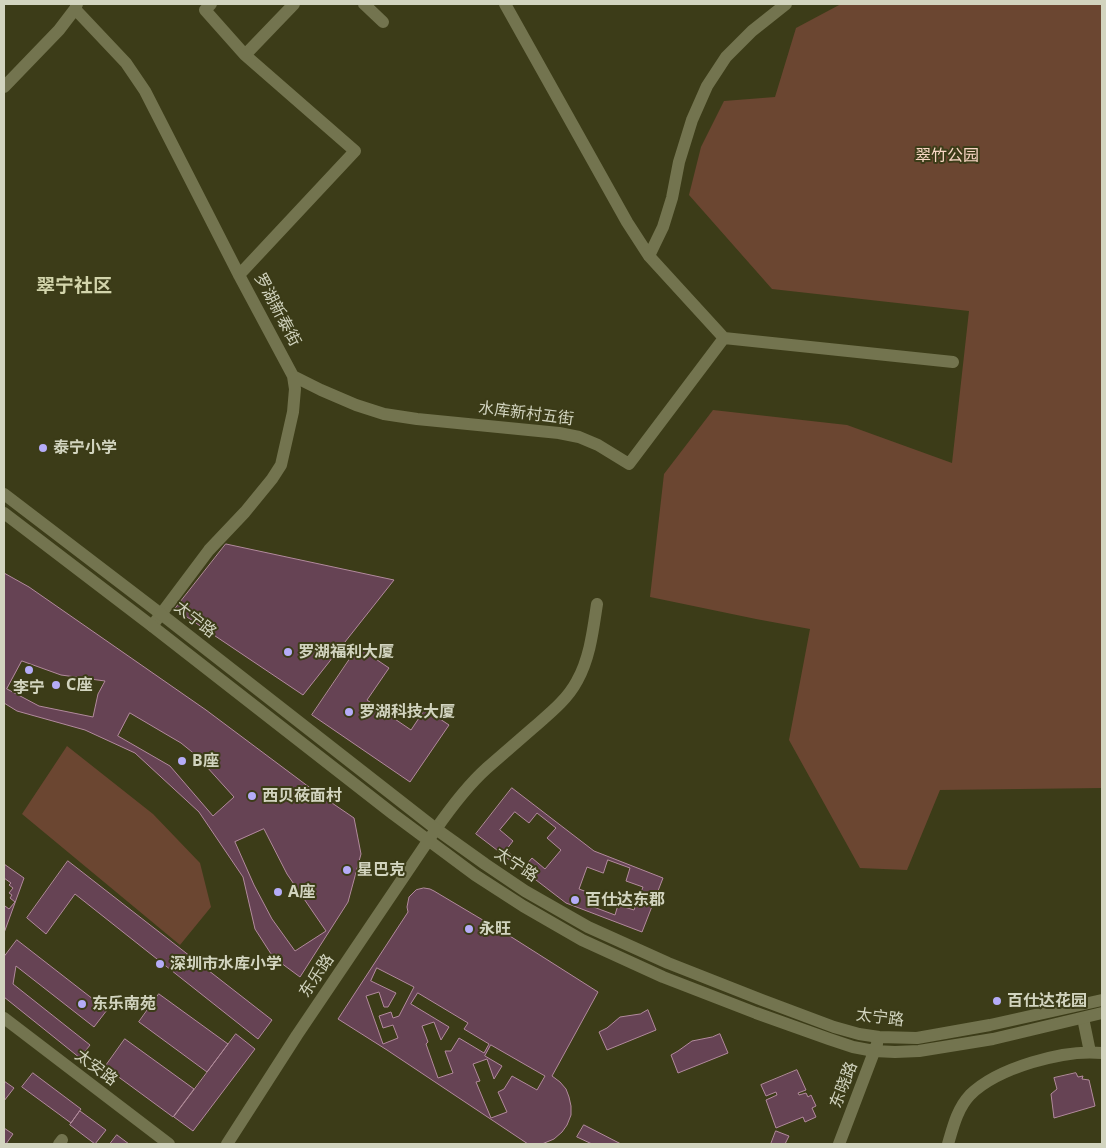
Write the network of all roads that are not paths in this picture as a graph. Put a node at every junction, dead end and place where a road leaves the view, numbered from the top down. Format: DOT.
graph roads {
  1 [pos="211,4"];
  2 [pos="294,4"];
  3 [pos="364,4"];
  4 [pos="505,4"];
  5 [pos="786,4"];
  6 [pos="76,6"];
  7 [pos="383,22"];
  8 [pos="245,55"];
  9 [pos="4,88"];
  10 [pos="650,256"];
  11 [pos="239,275"];
  12 [pos="724,338"];
  13 [pos="953,362"];
  14 [pos="293,376"];
  15 [pos="4,494"];
  16 [pos="4,513"];
  17 [pos="597,604"];
  18 [pos="161,614"];
  19 [pos="152,626"];
  20 [pos="436,828"];
  21 [pos="428,840"];
  22 [pos="1102,1000"];
  23 [pos="1102,1013"];
  24 [pos="4,1018"];
  25 [pos="1083,1018"];
  26 [pos="879,1038"];
  27 [pos="874,1051"];
  28 [pos="1096,1052"];
  29 [pos="170,1144"];
  30 [pos="228,1144"];
  31 [pos="839,1144"];
  32 [pos="948,1144"];
  1 -- 8 [label="street"];
  2 -- 8 [label="street"];
  3 -- 7 [label="street"];
  4 -- 10 [label="street"];
  5 -- 10 [label="street"];
  6 -- 9 [label="street"];
  6 -- 11 [label="street, 罗湖新泰街"];
  8 -- 11 [label="street"];
  10 -- 12 [label="street"];
  11 -- 14 [label="street, 罗湖新泰街"];
  12 -- 13 [label="street"];
  12 -- 14 [label="street, 水库新村五街"];
  14 -- 18 [label="street, 罗湖新泰街"];
  15 -- 18 [label="street, 太宁路"];
  16 -- 19 [label="street, 太宁路"];
  17 -- 20 [label="street, 东乐路"];
  18 -- 19 [label="street, 罗湖新泰街"];
  18 -- 20 [label="street, 太宁路"];
  19 -- 21 [label="street, 太宁路"];
  20 -- 21 [label="street, 东乐路"];
  20 -- 26 [label="street, 太宁路"];
  21 -- 27 [label="street, 太宁路"];
  21 -- 30 [label="street, 东乐路"];
  22 -- 26 [label="street, 太宁路"];
  23 -- 25 [label="street, 太宁路"];
  24 -- 29 [label="street, 太安路"];
  25 -- 27 [label="street, 太宁路"];
  25 -- 28 [label="street"];
  26 -- 27 [label="street, 东晓路"];
  27 -- 31 [label="street, 东晓路"];
  28 -- 32 [label="street"];
}
